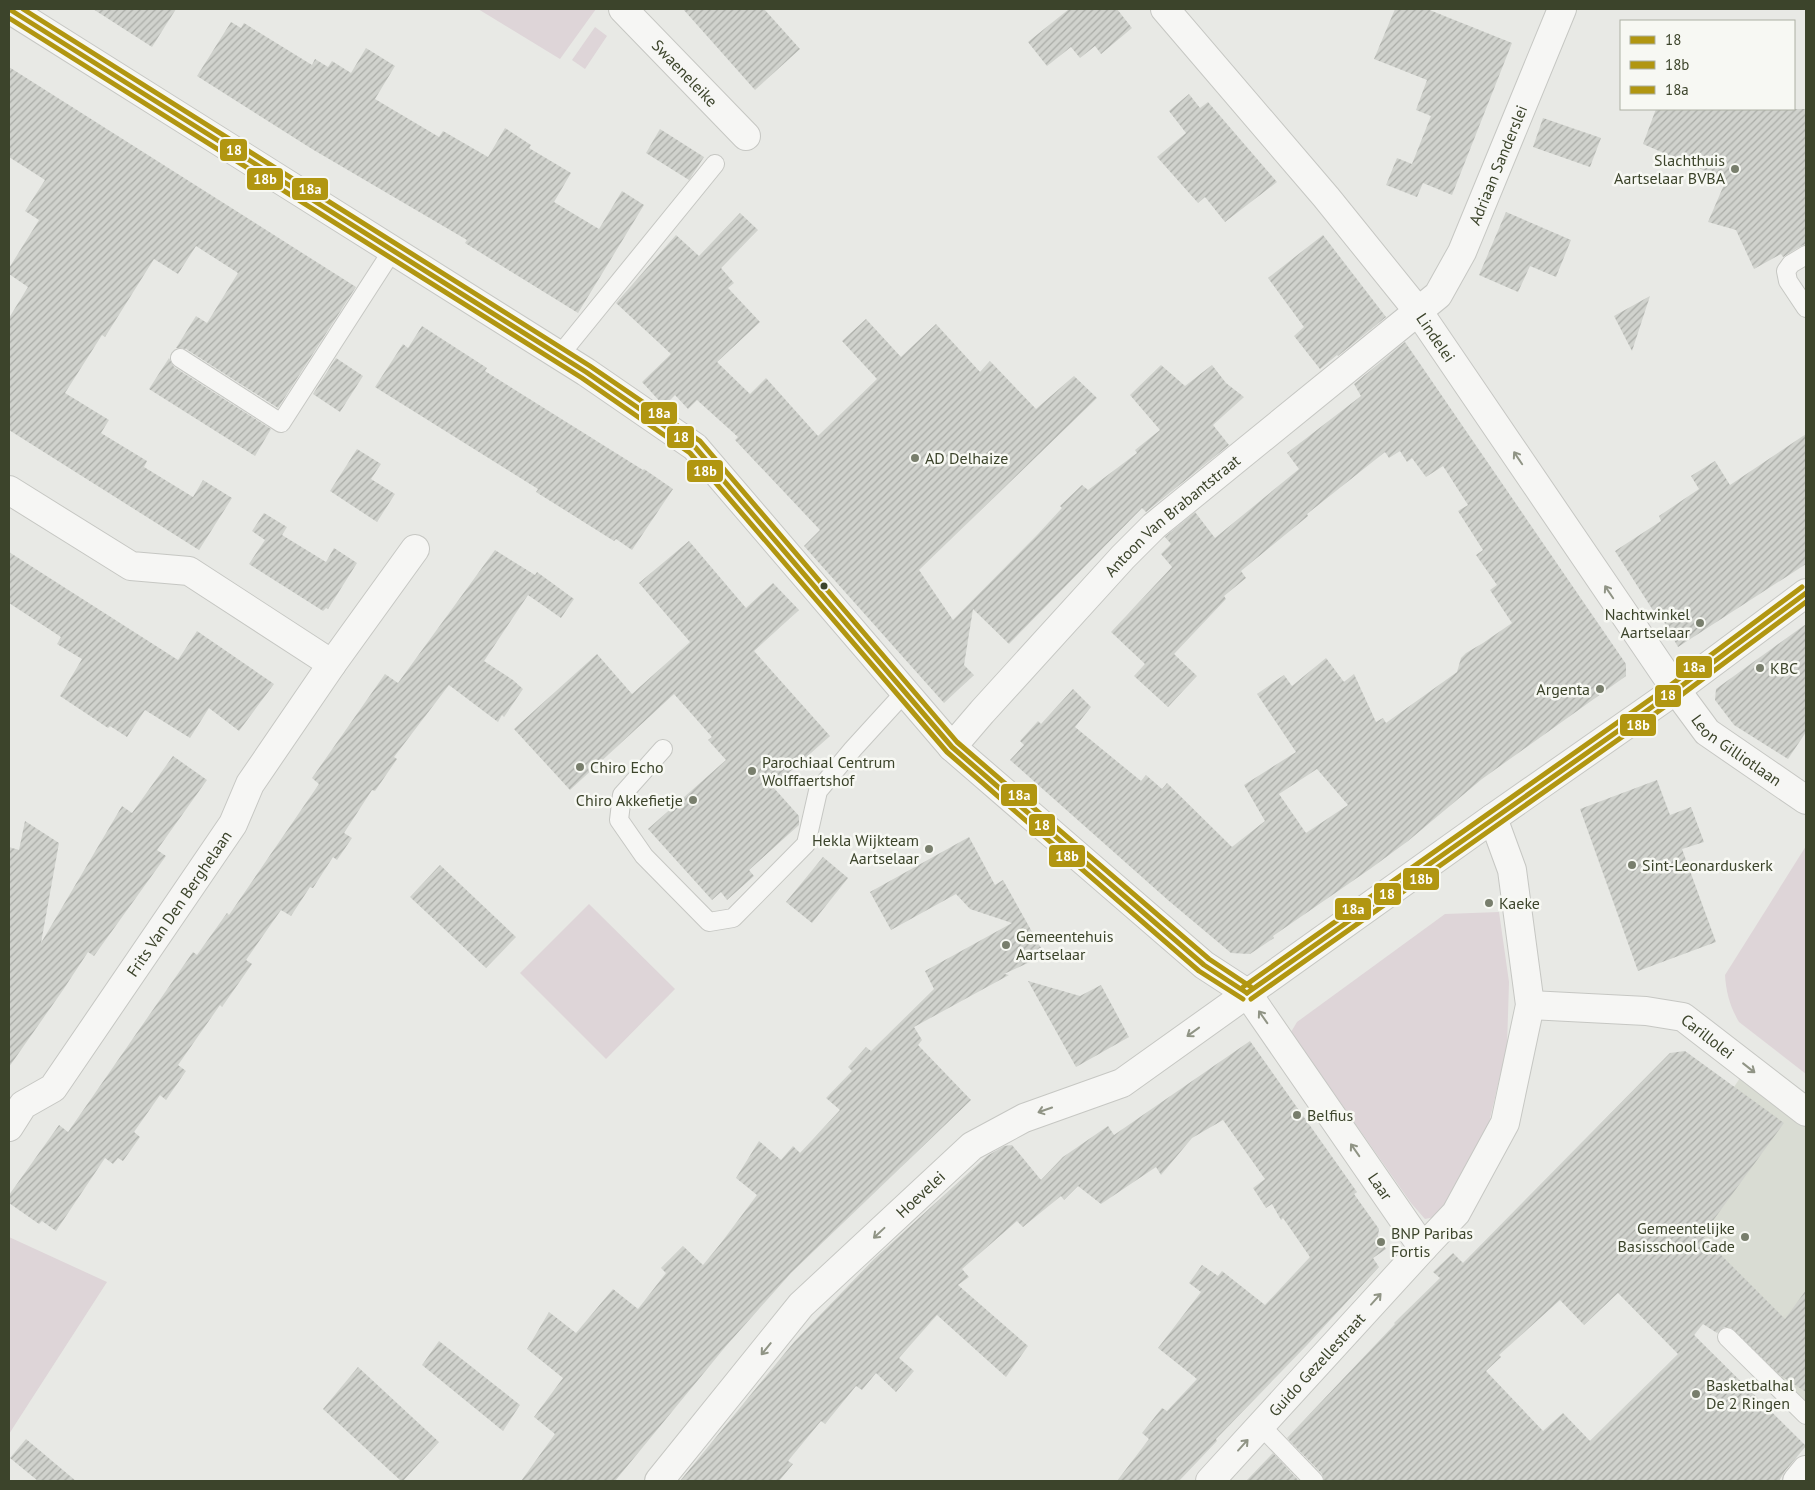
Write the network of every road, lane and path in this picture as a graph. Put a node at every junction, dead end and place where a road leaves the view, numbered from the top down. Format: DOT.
graph roads {
  1 [pos="623,9"];
  2 [pos="1165,9"];
  3 [pos="1562,9"];
  4 [pos="9,10"];
  5 [pos="746,136"];
  6 [pos="715,164"];
  7 [pos="392,251"];
  8 [pos="1806,255"];
  9 [pos="1806,308"];
  10 [pos="1418,310"];
  11 [pos="559,356"];
  12 [pos="180,358"];
  13 [pos="9,490"];
  14 [pos="415,549"];
  15 [pos="1806,592"];
  16 [pos="332,664"];
  17 [pos="1676,690"];
  18 [pos="905,692"];
  19 [pos="952,747"];
  20 [pos="663,749"];
  21 [pos="1806,800"];
  22 [pos="1492,818"];
  23 [pos="1246,993"];
  24 [pos="1530,1005"];
  25 [pos="1806,1112"];
  26 [pos="9,1127"];
  27 [pos="1423,1248"];
  28 [pos="1727,1337"];
  29 [pos="1806,1415"];
  30 [pos="1261,1426"];
  31 [pos="1806,1470"];
  32 [pos="659,1481"];
  33 [pos="1210,1481"];
  34 [pos="1314,1481"];
  35 [pos="1798,1481"];
  1 -- 5 [label="street, Swaeneleike"];
  2 -- 10 [label="street, Lindelei"];
  3 -- 10 [label="street, Adriaan Sanderslei"];
  4 -- 7 [label="street"];
  6 -- 11 [label="lane"];
  7 -- 11 [label="street"];
  7 -- 12 [label="lane"];
  8 -- 9 [label="lane"];
  17 -- 10 [label="street, Lindelei, one-way"];
  10 -- 19 [label="street, Antoon Van Brabantstraat"];
  11 -- 18 [label="street"];
  13 -- 16 [label="street"];
  14 -- 16 [label="street, Frits Van Den Berghelaan"];
  15 -- 17 [label="street"];
  16 -- 26 [label="street, Frits Van Den Berghelaan"];
  17 -- 21 [label="street, Leon Gilliotlaan"];
  17 -- 22 [label="street"];
  18 -- 19 [label="street"];
  18 -- 20 [label="lane"];
  19 -- 23 [label="street"];
  22 -- 23 [label="street"];
  22 -- 24 [label="street"];
  27 -- 23 [label="street, Laar, one-way"];
  23 -- 32 [label="street, Hoevelei, one-way"];
  24 -- 25 [label="street, Carillolei, one-way"];
  24 -- 27 [label="street"];
  30 -- 27 [label="street, Guido Gezellestraat, one-way"];
  28 -- 29 [label="lane"];
  33 -- 30 [label="street, Guido Gezellestraat, one-way"];
  30 -- 34 [label="lane"];
  31 -- 35 [label="street"];
}
